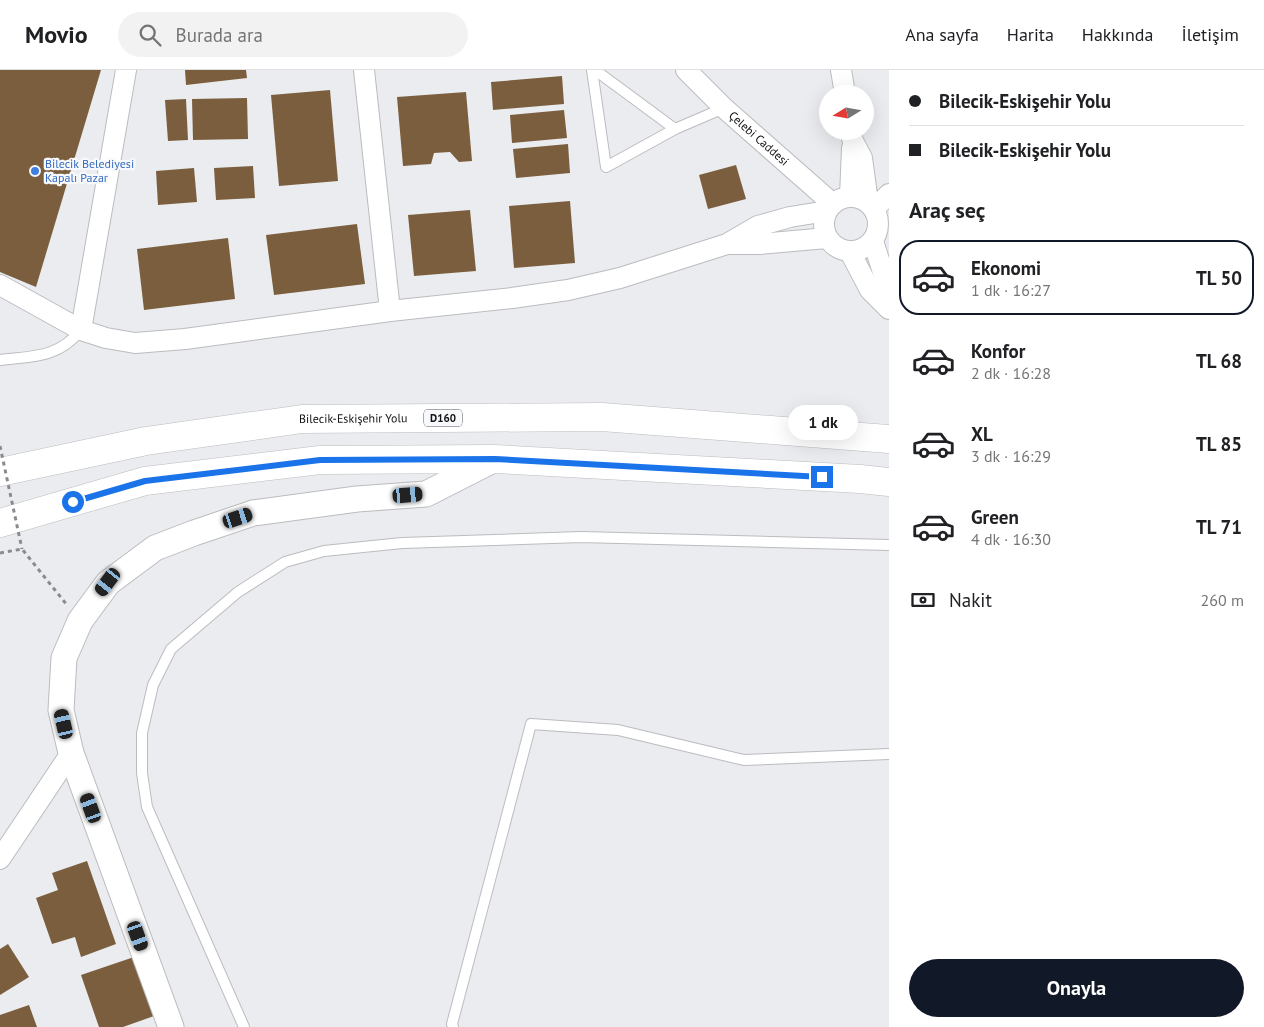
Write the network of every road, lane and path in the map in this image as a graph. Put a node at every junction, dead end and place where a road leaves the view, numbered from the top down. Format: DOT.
graph roads {
  1 [pos="126,70"];
  2 [pos="364,70"];
  3 [pos="593,70"];
  4 [pos="686,70"];
  5 [pos="841,70"];
  6 [pos="844,85"];
  7 [pos="724,108"];
  8 [pos="675,129"];
  9 [pos="852,140"];
  10 [pos="889,194"];
  11 [pos="850,204"];
  12 [pos="827,238"];
  13 [pos="873,241"];
  14 [pos="727,244"];
  15 [pos="850,252"];
  16 [pos="0,285"];
  17 [pos="889,291"];
  18 [pos="889,309"];
  19 [pos="390,311"];
  20 [pos="81,330"];
  21 [pos="0,360"];
  22 [pos="889,439"];
  23 [pos="0,446"];
  24 [pos="495,459"];
  25 [pos="0,472"];
  26 [pos="889,482"];
  27 [pos="0,523"];
  28 [pos="889,545"];
  29 [pos="22,549"];
  30 [pos="0,553"];
  31 [pos="86,613"];
  32 [pos="71,753"];
  33 [pos="889,754"];
  34 [pos="0,860"];
  35 [pos="171,1027"];
  36 [pos="244,1027"];
  37 [pos="453,1027"];
  1 -- 20 [label="street"];
  2 -- 19 [label="street"];
  3 -- 8 [label="lane"];
  3 -- 8 [label="lane"];
  4 -- 7 [label="street, Çelebi Caddesi"];
  5 -- 6 [label="street"];
  7 -- 8 [label="lane"];
  7 -- 11 [label="street, Çelebi Caddesi"];
  9 -- 11 [label="street"];
  10 -- 11 [label="street"];
  11 -- 12 [label="street"];
  11 -- 13 [label="street"];
  11 -- 14 [label="street"];
  12 -- 14 [label="street"];
  12 -- 15 [label="street"];
  13 -- 15 [label="street"];
  13 -- 17 [label="street"];
  14 -- 19 [label="street"];
  15 -- 18 [label="street"];
  16 -- 20 [label="street"];
  19 -- 20 [label="street"];
  20 -- 21 [label="lane"];
  22 -- 25 [label="main road, Bilecik-Eskişehir Yolu / D160"];
  23 -- 29 [label="path, bridge"];
  24 -- 26 [label="main road"];
  24 -- 27 [label="main road"];
  24 -- 31 [label="street"];
  28 -- 36 [label="lane"];
  29 -- 30 [label="path"];
  29 -- 31 [label="path"];
  31 -- 32 [label="street"];
  32 -- 34 [label="street"];
  32 -- 35 [label="street"];
  33 -- 37 [label="lane"];
}
